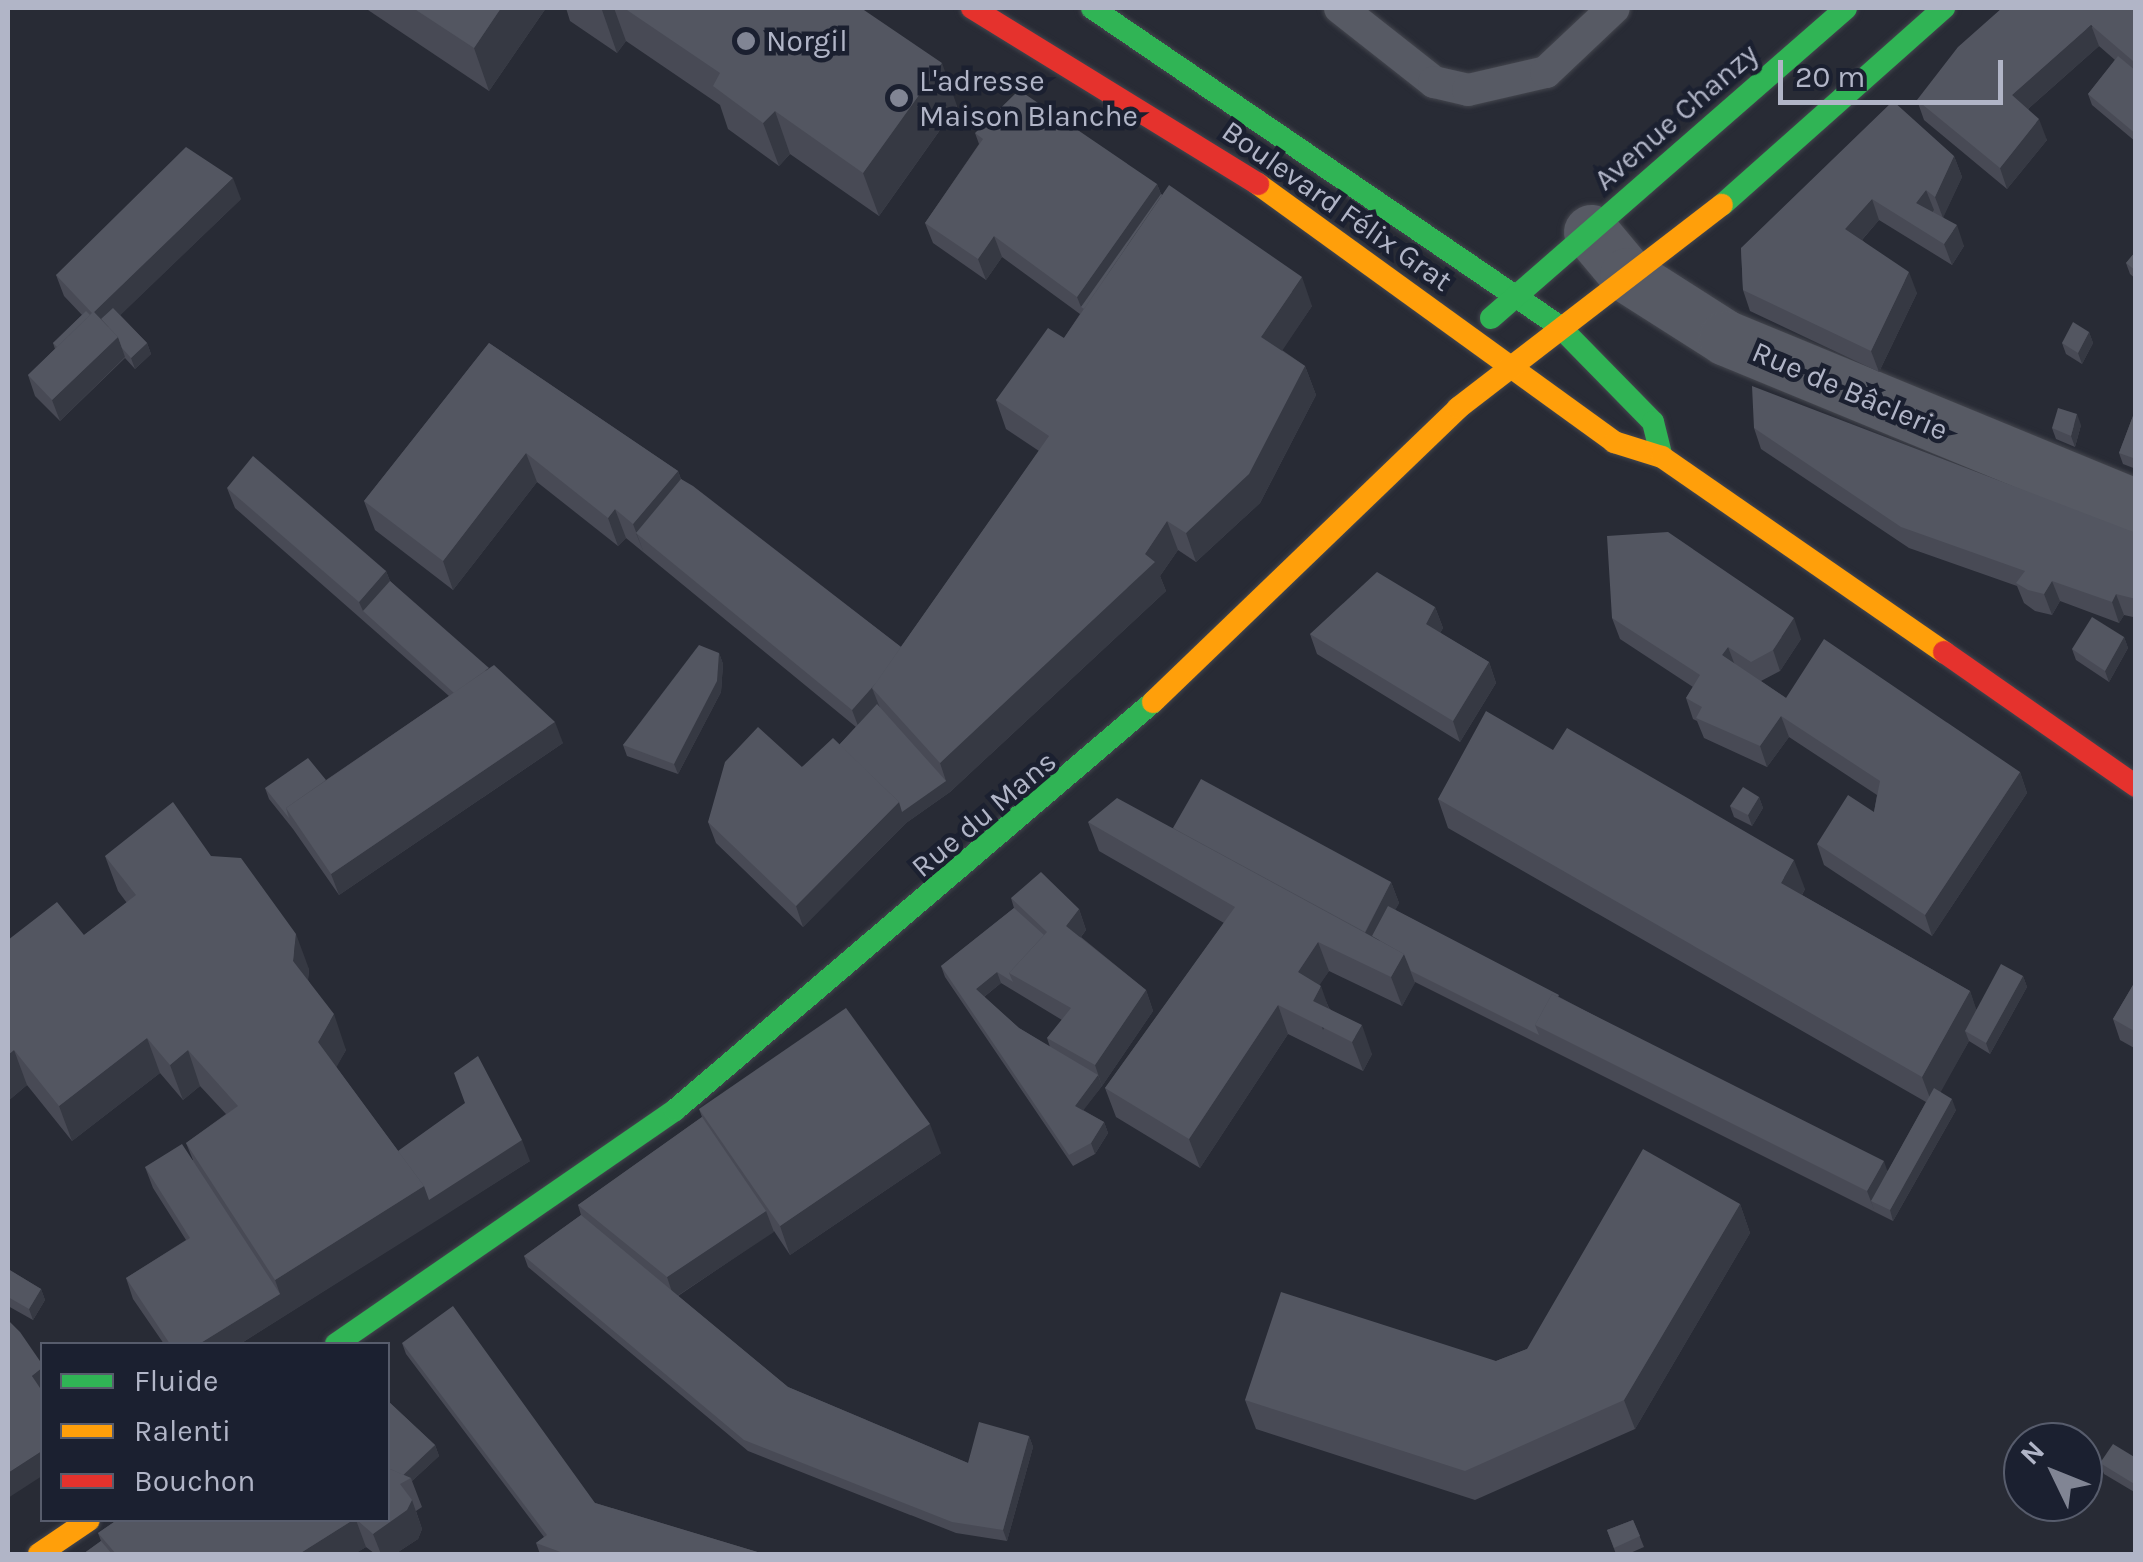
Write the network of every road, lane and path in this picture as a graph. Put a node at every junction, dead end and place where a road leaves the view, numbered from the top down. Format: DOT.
graph roads {
  1 [pos="972,8"];
  2 [pos="1092,8"];
  3 [pos="1340,8"];
  4 [pos="1614,8"];
  5 [pos="1846,8"];
  6 [pos="1944,8"];
  7 [pos="1591,232"];
  8 [pos="1626,275"];
  9 [pos="1516,297"];
  10 [pos="1559,326"];
  11 [pos="1470,336"];
  12 [pos="1508,366"];
  13 [pos="1662,456"];
  14 [pos="2136,507"];
  15 [pos="2136,786"];
  16 [pos="339,1342"];
  17 [pos="86,1522"];
  18 [pos="39,1554"];
  1 -- 11 [label="street, Boulevard Félix Grat"];
  2 -- 9 [label="street, Boulevard Félix Grat"];
  3 -- 4 [label="lane"];
  5 -- 7 [label="street, Avenue Chanzy"];
  6 -- 8 [label="street"];
  7 -- 8 [label="street, Rue de Bâclerie"];
  7 -- 9 [label="street"];
  8 -- 10 [label="street, Rue du Mans"];
  8 -- 14 [label="street, Rue de Bâclerie"];
  9 -- 10 [label="street, Boulevard Félix Grat"];
  9 -- 11 [label="street"];
  10 -- 12 [label="street, Rue du Mans"];
  10 -- 13 [label="street, Boulevard Félix Grat"];
  11 -- 12 [label="street, Boulevard Félix Grat"];
  12 -- 13 [label="street, Boulevard Félix Grat"];
  12 -- 16 [label="street, Rue du Mans"];
  13 -- 15 [label="street, Boulevard Félix Grat"];
  17 -- 18 [label="street"];
}
